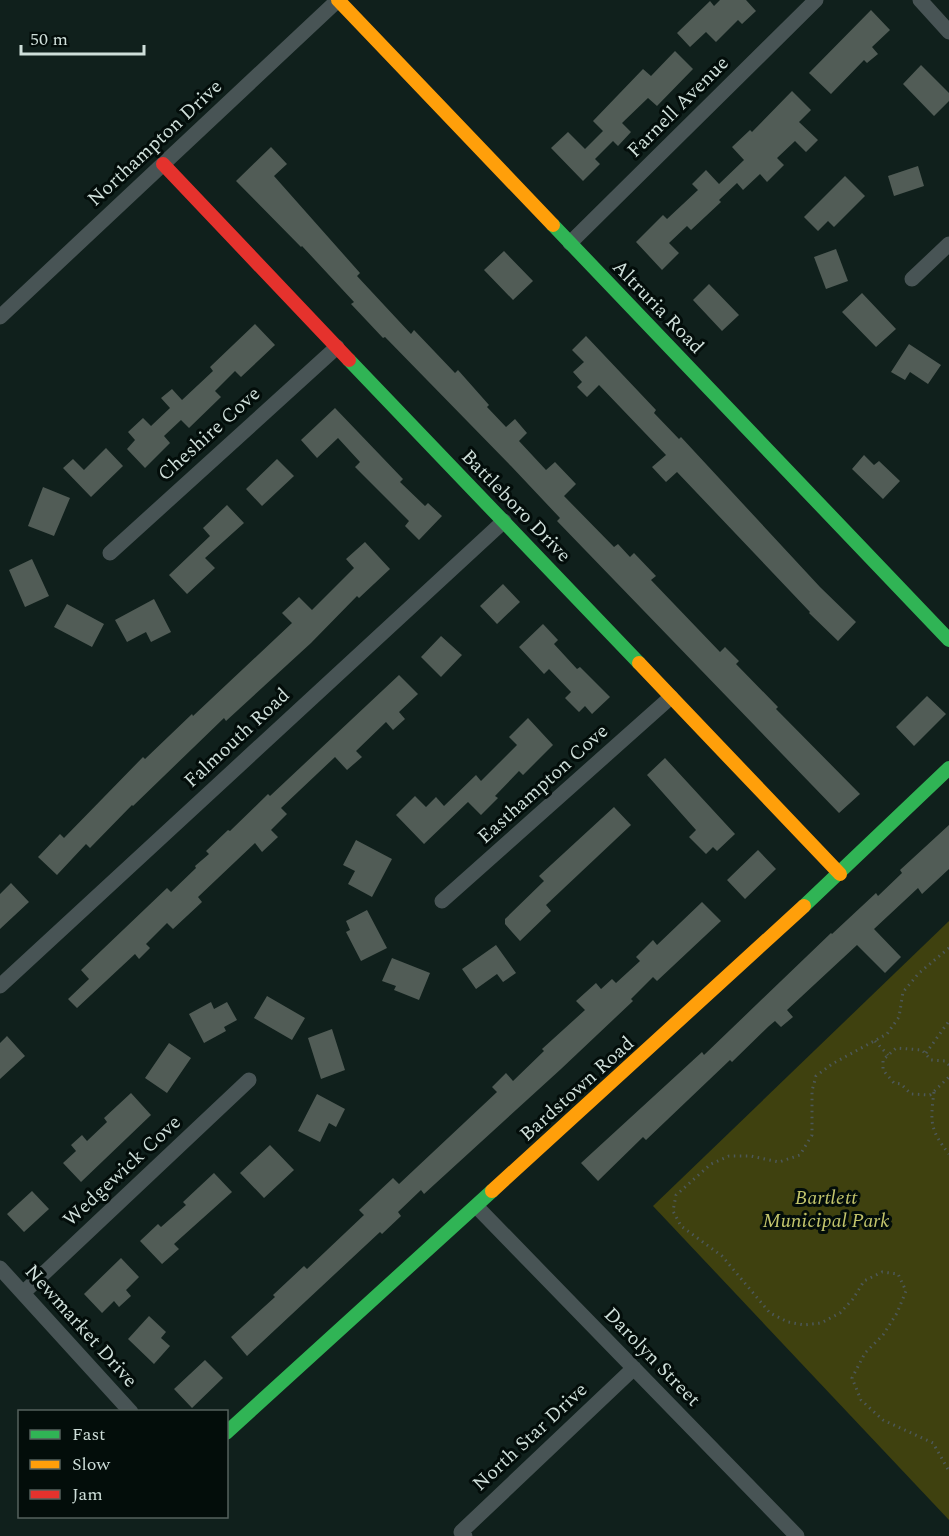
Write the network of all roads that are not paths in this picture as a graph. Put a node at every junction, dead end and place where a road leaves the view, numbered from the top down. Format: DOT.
graph roads {
  1 [pos="338,0"];
  2 [pos="816,0"];
  3 [pos="920,0"];
  4 [pos="949,32"];
  5 [pos="163,164"];
  6 [pos="570,243"];
  7 [pos="949,244"];
  8 [pos="912,279"];
  9 [pos="0,317"];
  10 [pos="337,347"];
  11 [pos="504,521"];
  12 [pos="110,553"];
  13 [pos="949,640"];
  14 [pos="671,697"];
  15 [pos="949,768"];
  16 [pos="840,874"];
  17 [pos="442,902"];
  18 [pos="0,986"];
  19 [pos="249,1080"];
  20 [pos="477,1207"];
  21 [pos="0,1268"];
  22 [pos="23,1293"];
  23 [pos="633,1368"];
  24 [pos="129,1410"];
  25 [pos="228,1431"];
  26 [pos="465,1536"];
  27 [pos="797,1536"];
  1 -- 5 [label="street, Northampton Drive"];
  1 -- 6 [label="street, Altruria Road"];
  2 -- 6 [label="street, Farnell Avenue"];
  3 -- 4 [label="street"];
  5 -- 9 [label="street, Northampton Drive"];
  5 -- 10 [label="street, Battleboro Drive"];
  6 -- 13 [label="street, Altruria Road"];
  7 -- 8 [label="street"];
  10 -- 11 [label="street, Battleboro Drive"];
  10 -- 12 [label="street, Cheshire Cove"];
  11 -- 14 [label="street, Battleboro Drive"];
  11 -- 18 [label="street, Falmouth Road"];
  14 -- 16 [label="street, Battleboro Drive"];
  14 -- 17 [label="street, Easthampton Cove"];
  15 -- 16 [label="street, Bardstown Road"];
  16 -- 20 [label="street, Bardstown Road"];
  19 -- 22 [label="street, Wedgewick Cove"];
  20 -- 23 [label="street, Darolyn Street"];
  20 -- 25 [label="street, Bardstown Road"];
  21 -- 22 [label="street, Newmarket Drive"];
  22 -- 24 [label="street, Newmarket Drive"];
  23 -- 26 [label="street, North Star Drive"];
  23 -- 27 [label="street, Darolyn Street"];
}
